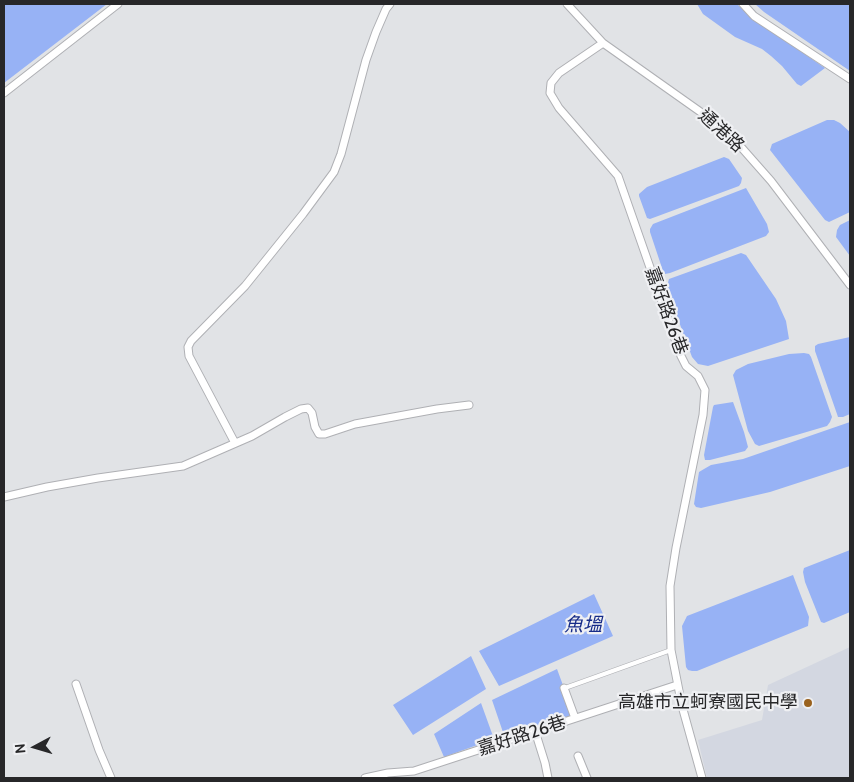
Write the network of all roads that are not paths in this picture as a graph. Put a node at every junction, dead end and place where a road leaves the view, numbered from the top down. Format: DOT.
graph roads {
  1 [pos="118,4"];
  2 [pos="390,4"];
  3 [pos="567,4"];
  4 [pos="743,4"];
  5 [pos="603,43"];
  6 [pos="850,79"];
  7 [pos="4,93"];
  8 [pos="850,285"];
  9 [pos="469,405"];
  10 [pos="235,443"];
  11 [pos="4,497"];
  12 [pos="671,650"];
  13 [pos="76,684"];
  14 [pos="564,688"];
  15 [pos="678,688"];
  16 [pos="574,718"];
  17 [pos="535,731"];
  18 [pos="578,756"];
  19 [pos="111,778"];
  20 [pos="365,778"];
  21 [pos="548,778"];
  22 [pos="588,778"];
  23 [pos="702,778"];
  1 -- 7 [label="street"];
  2 -- 10 [label="street"];
  3 -- 5 [label="street, 通港路"];
  4 -- 6 [label="street"];
  5 -- 8 [label="street, 通港路"];
  5 -- 12 [label="street, 嘉好路26巷"];
  9 -- 10 [label="street"];
  10 -- 11 [label="street"];
  12 -- 14 [label="lane"];
  12 -- 15 [label="street, 嘉好路26巷"];
  13 -- 19 [label="street"];
  14 -- 16 [label="street"];
  15 -- 16 [label="street, 嘉好路26巷"];
  15 -- 23 [label="street"];
  16 -- 17 [label="street, 嘉好路26巷"];
  17 -- 20 [label="street, 嘉好路26巷"];
  17 -- 21 [label="street"];
  18 -- 22 [label="street"];
}
